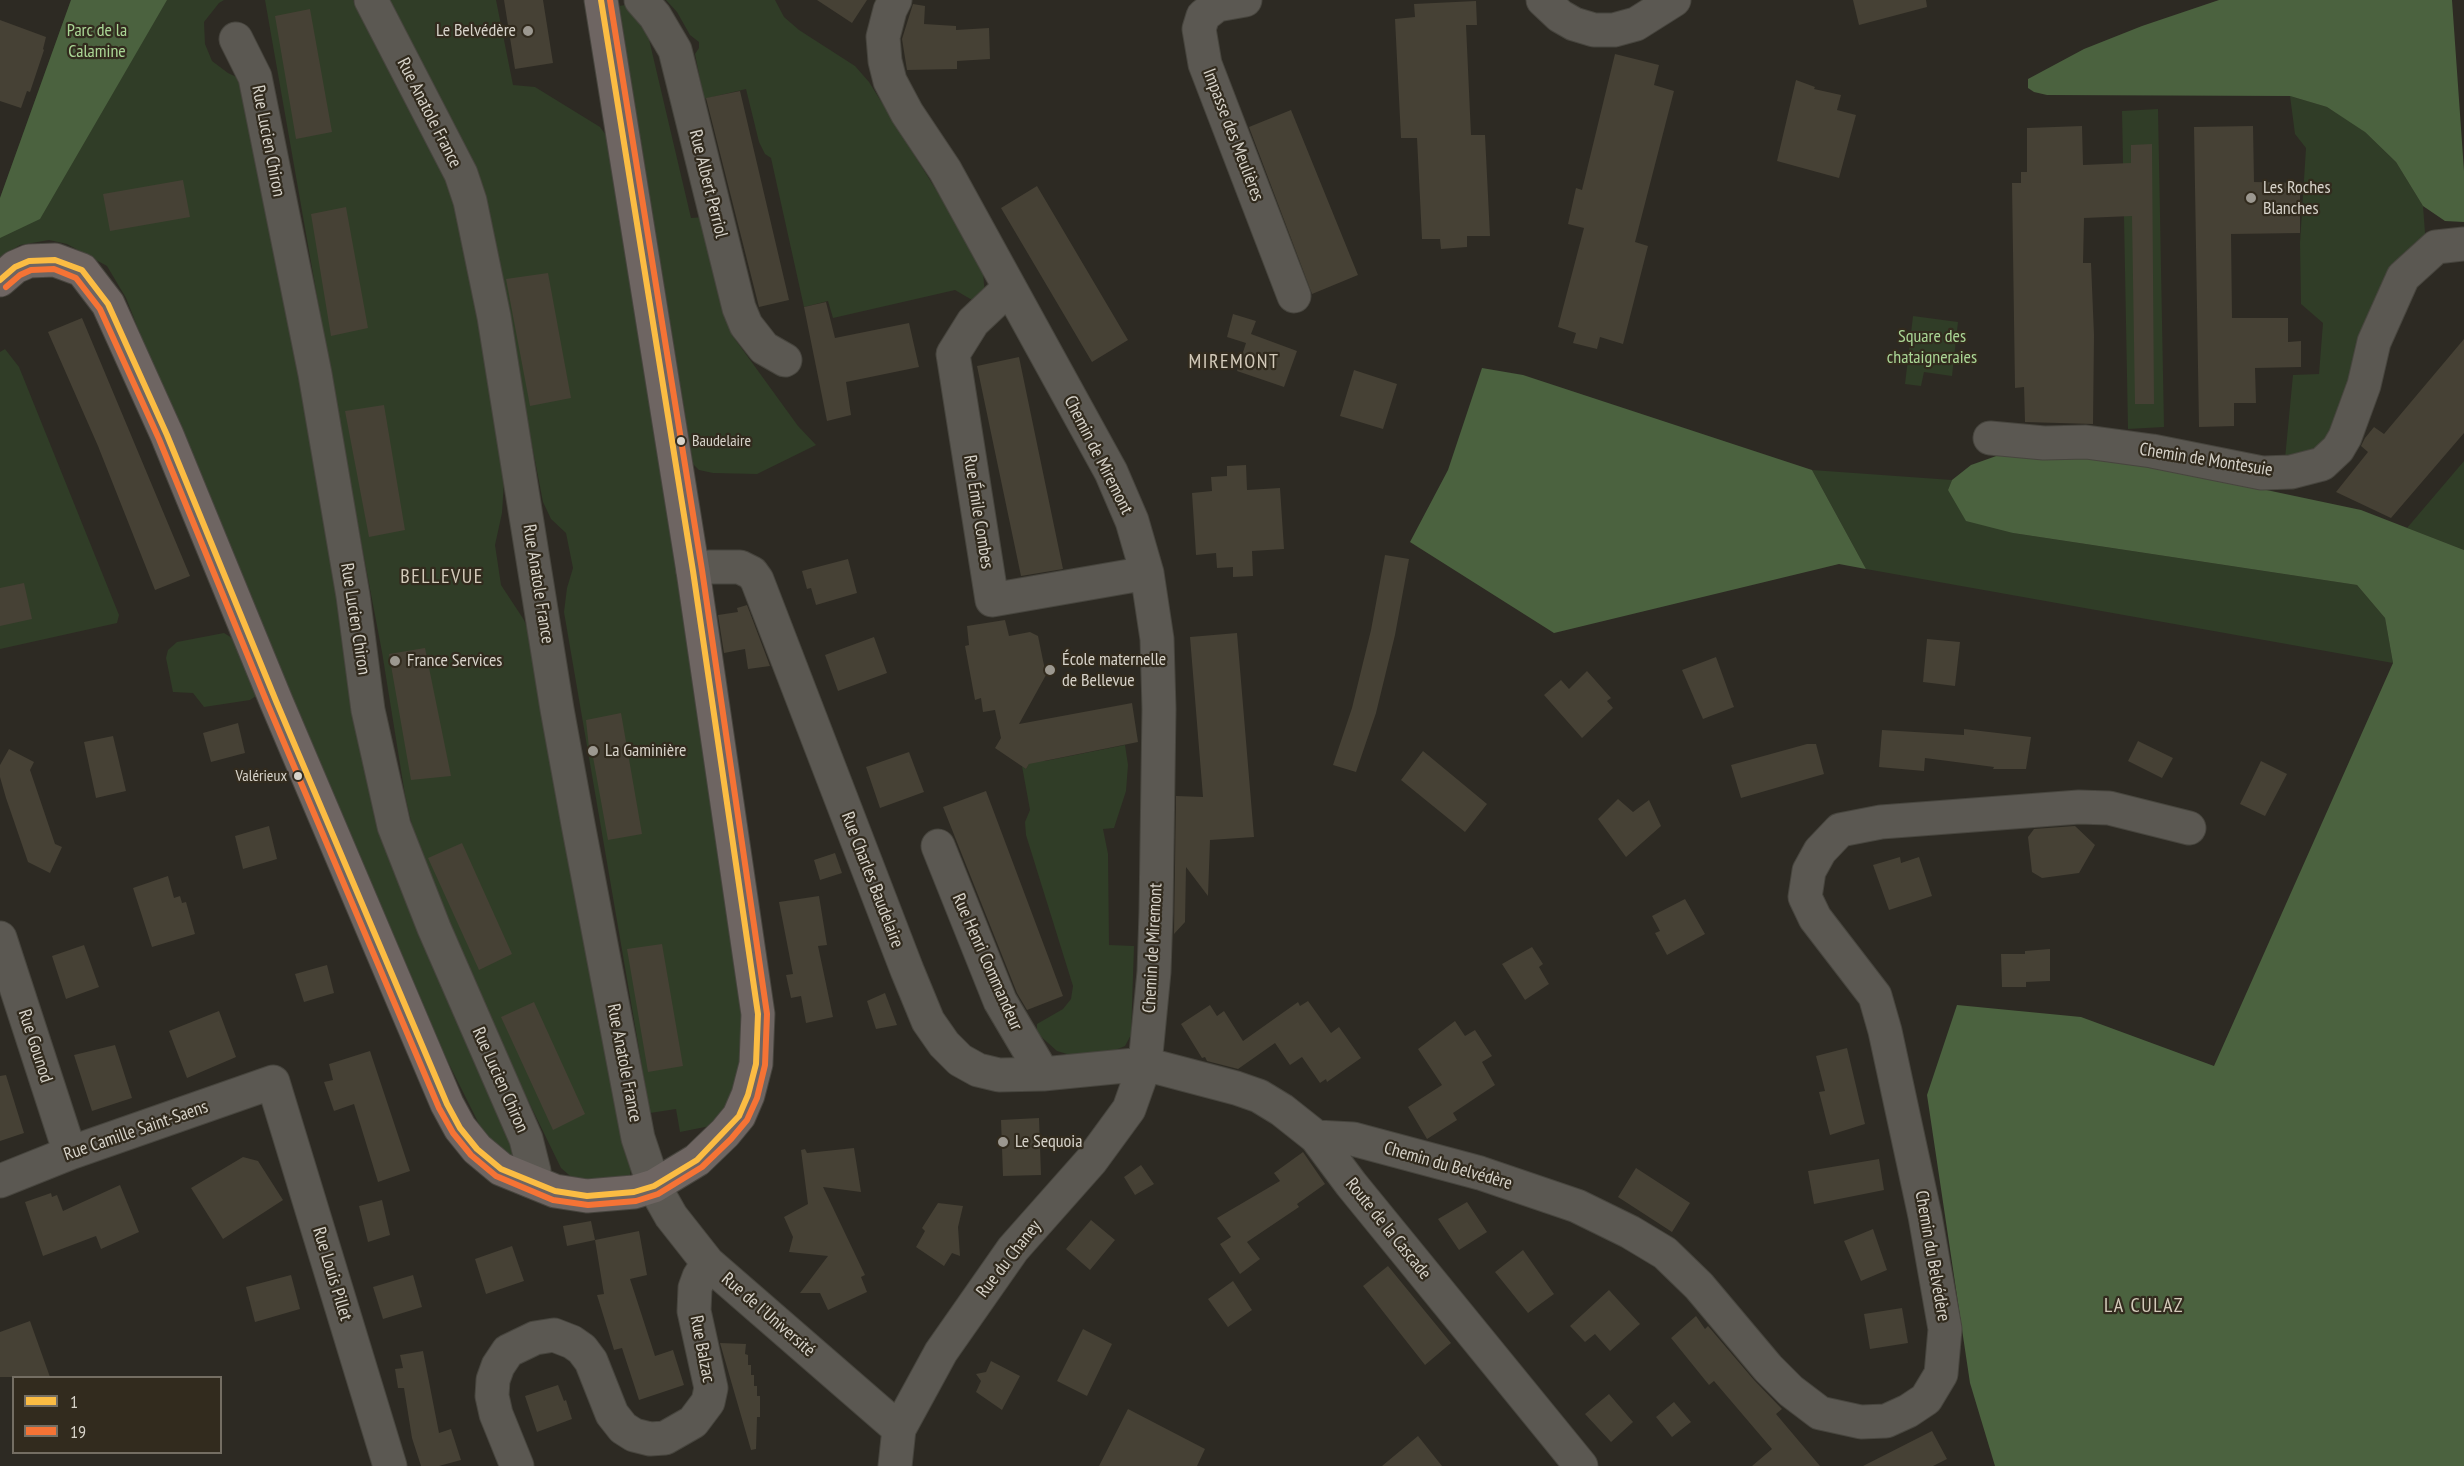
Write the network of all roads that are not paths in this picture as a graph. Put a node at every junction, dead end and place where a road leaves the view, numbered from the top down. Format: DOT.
graph roads {
  1 [pos="371,0"];
  2 [pos="601,0"];
  3 [pos="641,0"];
  4 [pos="895,0"];
  5 [pos="1245,0"];
  6 [pos="1543,0"];
  7 [pos="1674,0"];
  8 [pos="236,39"];
  9 [pos="2464,244"];
  10 [pos="0,280"];
  11 [pos="1009,288"];
  12 [pos="1294,296"];
  13 [pos="785,360"];
  14 [pos="1990,438"];
  15 [pos="693,571"];
  16 [pos="1147,573"];
  17 [pos="2189,828"];
  18 [pos="938,846"];
  19 [pos="0,938"];
  20 [pos="1145,1064"];
  21 [pos="1043,1074"];
  22 [pos="273,1082"];
  23 [pos="1316,1137"];
  24 [pos="70,1154"];
  25 [pos="0,1181"];
  26 [pos="531,1181"];
  27 [pos="654,1186"];
  28 [pos="708,1263"];
  29 [pos="899,1429"];
  30 [pos="390,1466"];
  31 [pos="517,1466"];
  32 [pos="895,1466"];
  33 [pos="1581,1466"];
  1 -- 27 [label="street, Rue Anatole France"];
  2 -- 15 [label="main road"];
  3 -- 13 [label="street, Rue Albert Perriol"];
  4 -- 11 [label="street, Chemin de Miremont"];
  5 -- 12 [label="street, Impasse des Meulières"];
  6 -- 7 [label="street"];
  8 -- 26 [label="street, Rue Lucien Chiron"];
  9 -- 14 [label="street, Chemin de Montesuie"];
  10 -- 26 [label="main road"];
  11 -- 16 [label="street, Chemin de Miremont"];
  11 -- 16 [label="street, Rue Émile Combes"];
  15 -- 21 [label="street, Rue Charles Baudelaire"];
  15 -- 27 [label="main road"];
  16 -- 20 [label="street, Chemin de Miremont"];
  17 -- 23 [label="street, Chemin du Belvédère"];
  18 -- 21 [label="street, Rue Henri Commandeur"];
  19 -- 24 [label="street, Rue Gounod"];
  20 -- 21 [label="street, Rue Charles Baudelaire"];
  20 -- 23 [label="street, Route de la Cascade"];
  20 -- 29 [label="street, Rue du Chaney"];
  22 -- 24 [label="street, Rue Camille Saint-Saens"];
  22 -- 30 [label="street, Rue Louis Pillet"];
  23 -- 33 [label="street, Route de la Cascade"];
  24 -- 25 [label="street, Rue Camille Saint-Saens"];
  26 -- 27 [label="main road"];
  27 -- 28 [label="street, Rue de l'Université"];
  28 -- 29 [label="street, Rue de l'Université"];
  28 -- 31 [label="street, Rue Balzac"];
  29 -- 32 [label="street, Rue du Chaney"];
}
